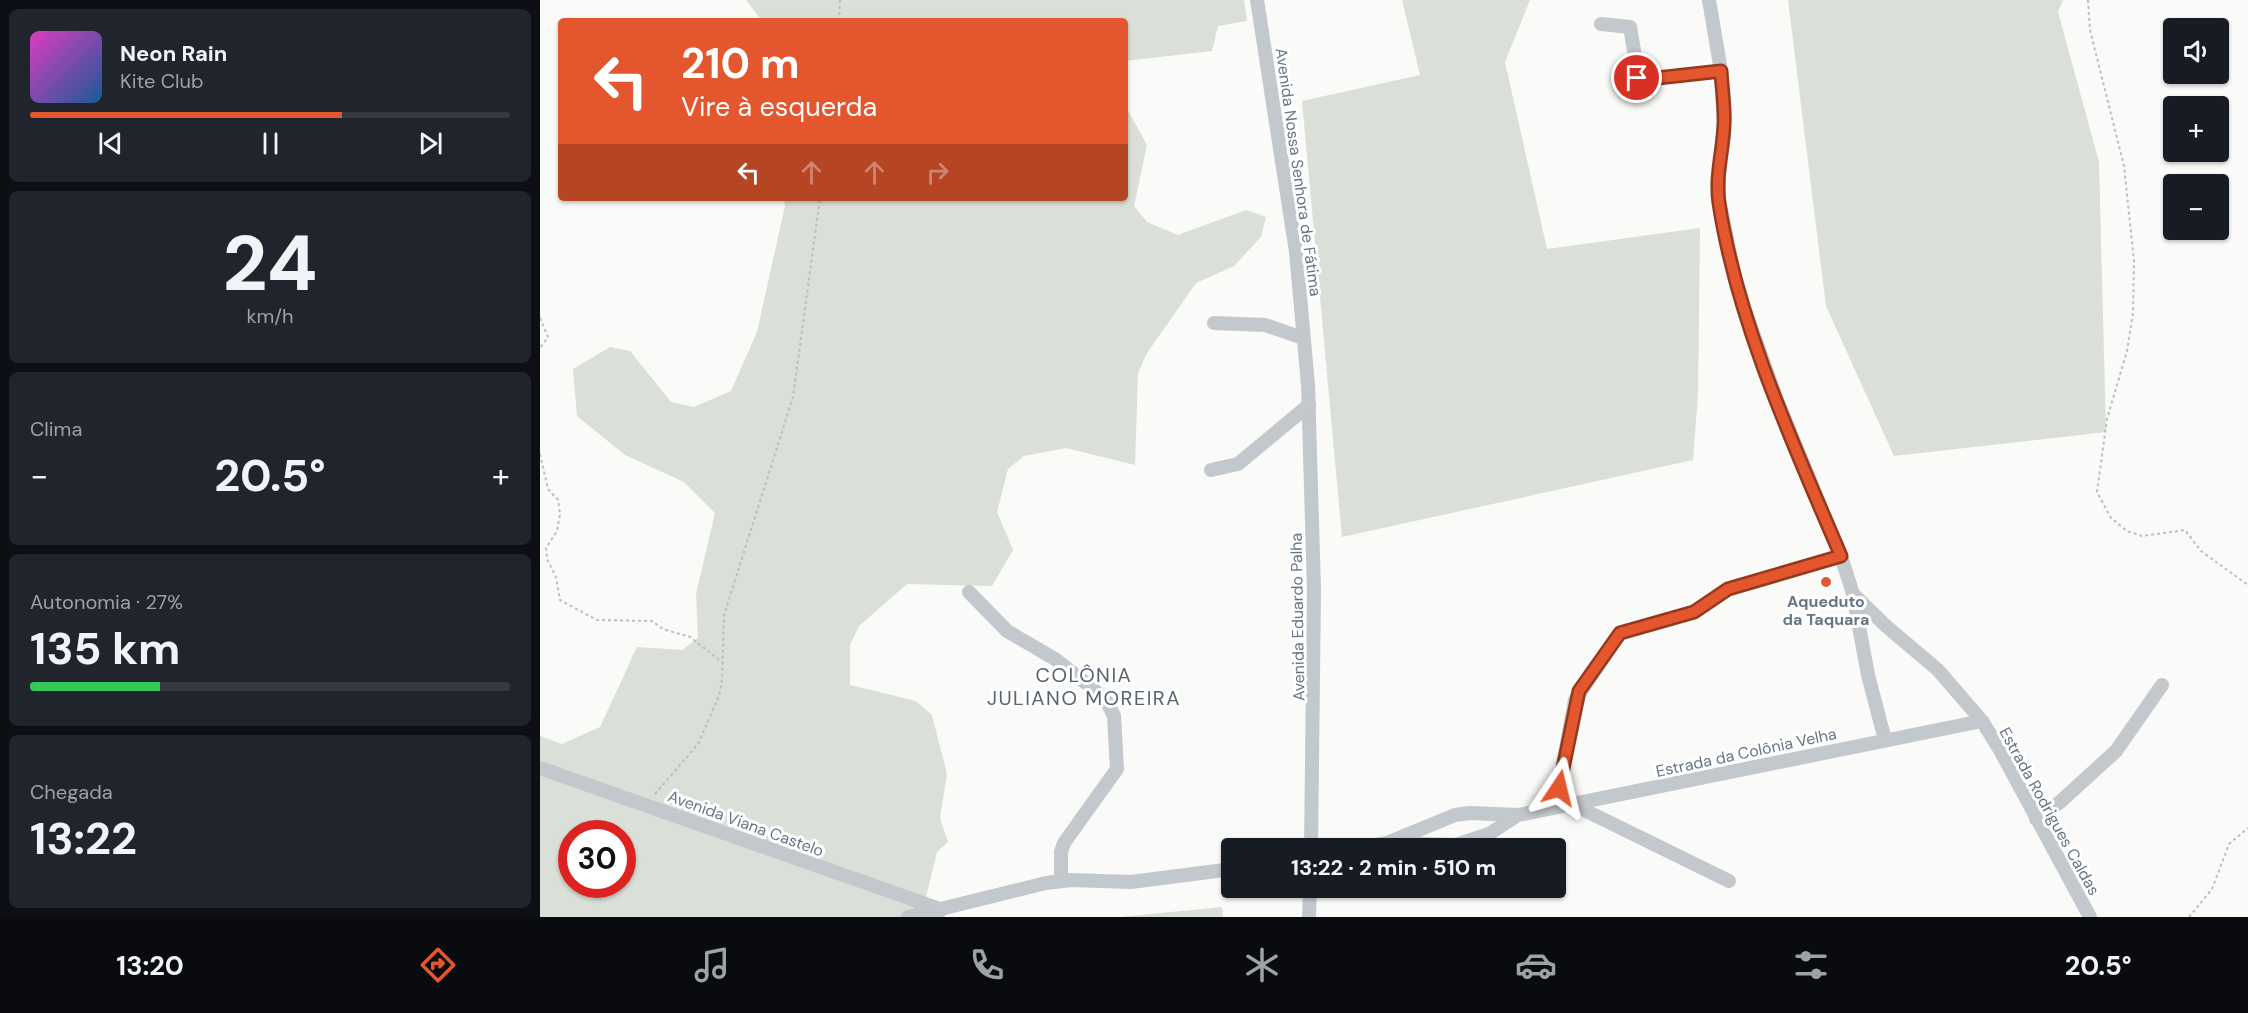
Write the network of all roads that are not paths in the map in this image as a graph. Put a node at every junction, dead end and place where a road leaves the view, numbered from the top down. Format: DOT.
graph roads {
  1 [pos="1257,0"];
  2 [pos="1709,0"];
  3 [pos="1601,24"];
  4 [pos="1721,71"];
  5 [pos="1214,323"];
  6 [pos="1303,338"];
  7 [pos="1308,385"];
  8 [pos="1309,405"];
  9 [pos="1211,470"];
  10 [pos="1843,563"];
  11 [pos="969,592"];
  12 [pos="1852,594"];
  13 [pos="2162,685"];
  14 [pos="1982,721"];
  15 [pos="1885,740"];
  16 [pos="540,768"];
  17 [pos="1574,805"];
  18 [pos="1556,807"];
  19 [pos="1518,815"];
  20 [pos="2036,819"];
  21 [pos="1311,838"];
  22 [pos="1399,838"];
  23 [pos="1477,838"];
  24 [pos="1221,870"];
  25 [pos="1061,881"];
  26 [pos="1729,881"];
  27 [pos="1310,898"];
  28 [pos="939,913"];
  29 [pos="908,917"];
  30 [pos="1309,917"];
  31 [pos="2090,917"];
  1 -- 6 [label="street, Avenida Nossa Senhora de Fátima"];
  2 -- 4 [label="street"];
  3 -- 4 [label="street"];
  4 -- 10 [label="street"];
  5 -- 6 [label="street"];
  6 -- 7 [label="street, Avenida Nossa Senhora de Fátima"];
  7 -- 8 [label="street, Avenida Eduardo Palha"];
  8 -- 9 [label="street"];
  8 -- 21 [label="street, Avenida Eduardo Palha"];
  10 -- 12 [label="street"];
  10 -- 18 [label="street"];
  11 -- 25 [label="street"];
  12 -- 14 [label="street, Estrada Rodrigues Caldas"];
  12 -- 15 [label="street"];
  13 -- 20 [label="street"];
  14 -- 15 [label="street, Estrada da Colônia Velha"];
  14 -- 20 [label="street, Estrada Rodrigues Caldas"];
  15 -- 17 [label="street, Estrada da Colônia Velha"];
  16 -- 28 [label="street, Avenida Viana Castelo"];
  17 -- 18 [label="street, Estrada da Colônia Velha"];
  17 -- 26 [label="street"];
  18 -- 19 [label="street, Estrada da Colônia Velha"];
  19 -- 22 [label="street, Estrada da Colônia Velha"];
  19 -- 23 [label="street, Estrada da Colônia Velha"];
  20 -- 31 [label="street, Estrada Rodrigues Caldas"];
  24 -- 25 [label="street"];
  25 -- 28 [label="street"];
  27 -- 30 [label="street"];
  28 -- 29 [label="street"];
}
